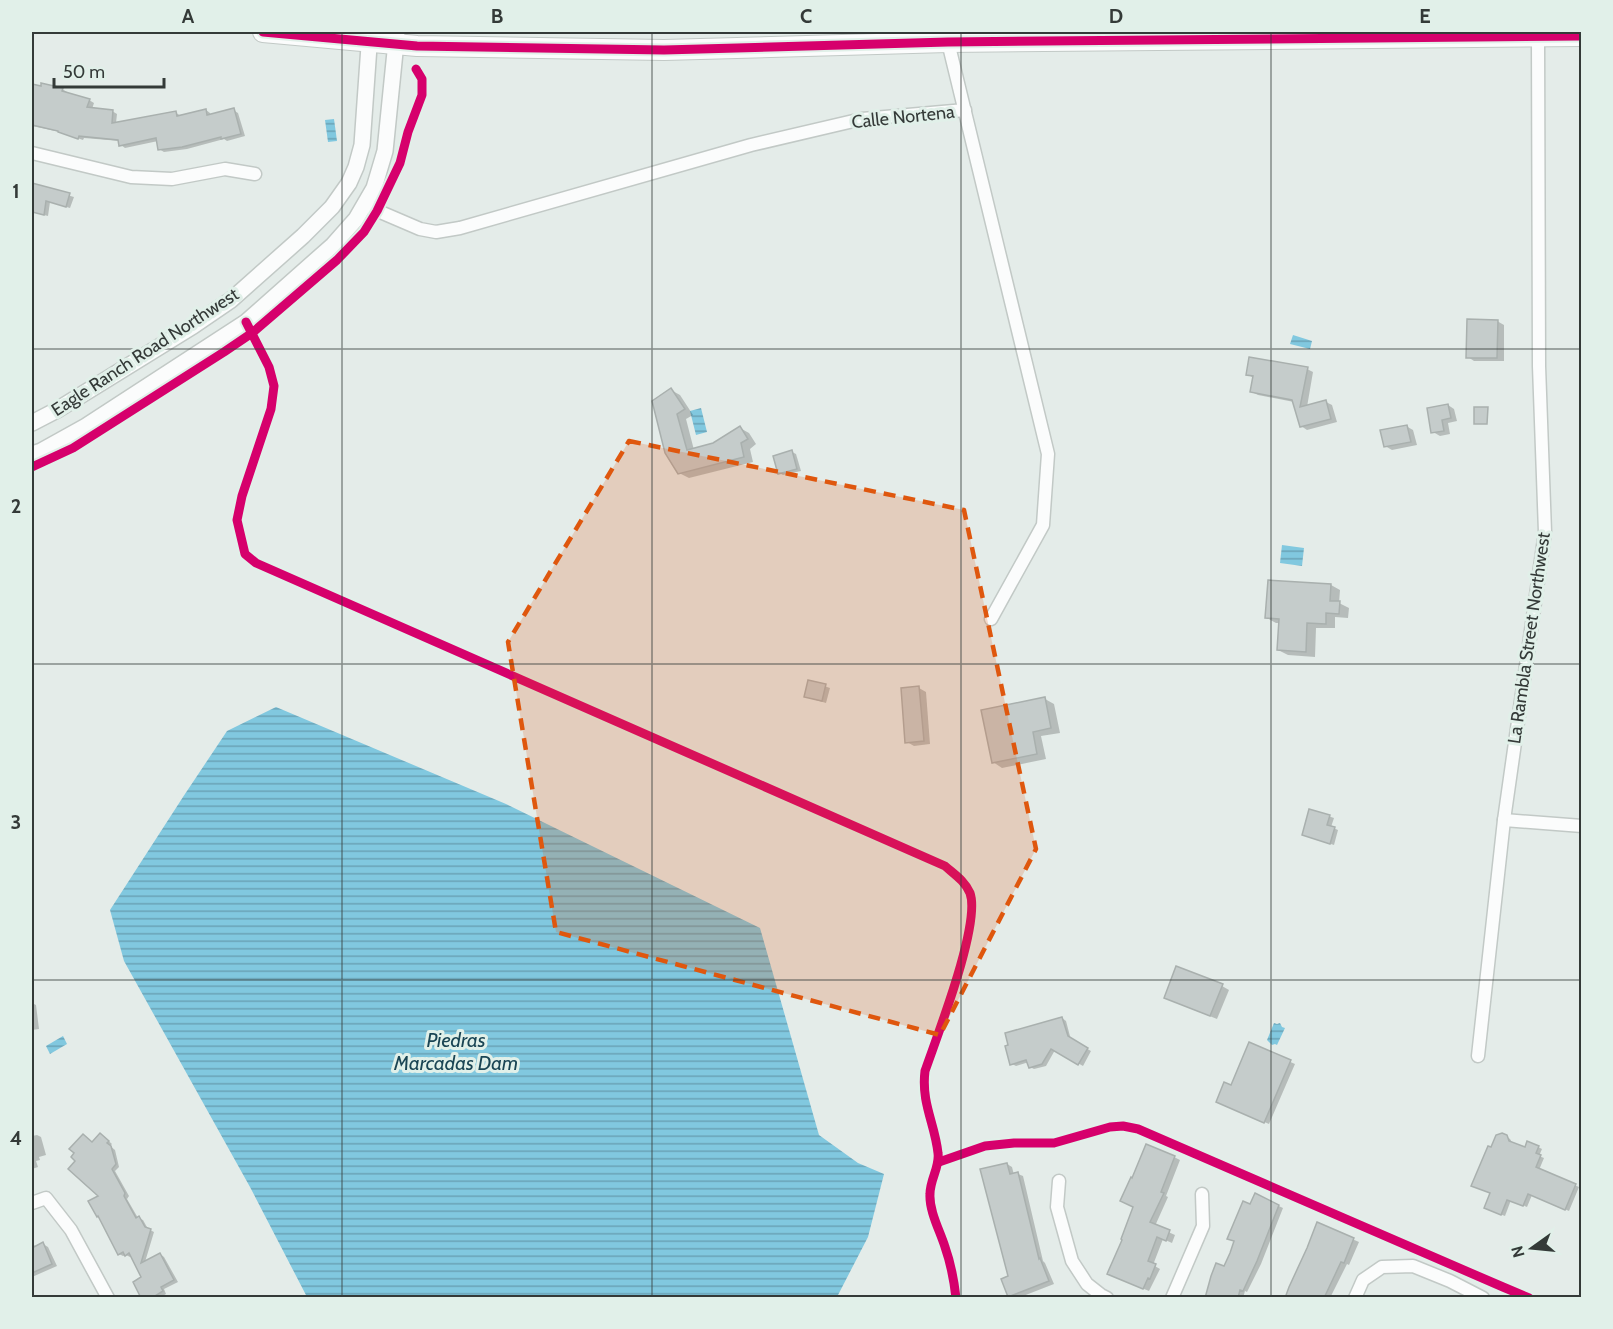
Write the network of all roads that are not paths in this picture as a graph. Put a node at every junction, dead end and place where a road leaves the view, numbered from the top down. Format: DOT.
graph roads {
  1 [pos="263,32"];
  2 [pos="1539,34"];
  3 [pos="1581,36"];
  4 [pos="369,37"];
  5 [pos="396,38"];
  6 [pos="948,42"];
  7 [pos="965,110"];
  8 [pos="32,153"];
  9 [pos="255,174"];
  10 [pos="364,205"];
  11 [pos="32,423"];
  12 [pos="32,454"];
  13 [pos="991,619"];
  14 [pos="1504,820"];
  15 [pos="1581,826"];
  16 [pos="1478,1056"];
  17 [pos="1059,1181"];
  18 [pos="1202,1194"];
  19 [pos="32,1203"];
  20 [pos="108,1298"];
  21 [pos="1107,1298"];
  22 [pos="1172,1298"];
  23 [pos="1355,1298"];
  24 [pos="1483,1298"];
  1 -- 4 [label="main road"];
  2 -- 3 [label="main road"];
  2 -- 6 [label="main road"];
  2 -- 14 [label="street, La Rambla Street Northwest"];
  4 -- 5 [label="main road"];
  4 -- 11 [label="street, Eagle Ranch Road Northwest"];
  5 -- 6 [label="main road"];
  5 -- 10 [label="street, Eagle Ranch Road Northwest"];
  6 -- 7 [label="street"];
  7 -- 10 [label="street, Calle Nortena"];
  7 -- 13 [label="street, Calle Nortena"];
  8 -- 9 [label="street"];
  10 -- 12 [label="street, Eagle Ranch Road Northwest"];
  14 -- 15 [label="street"];
  14 -- 16 [label="street, La Rambla Street Northwest"];
  17 -- 21 [label="street"];
  18 -- 22 [label="street"];
  19 -- 20 [label="street"];
  23 -- 24 [label="street"];
}
